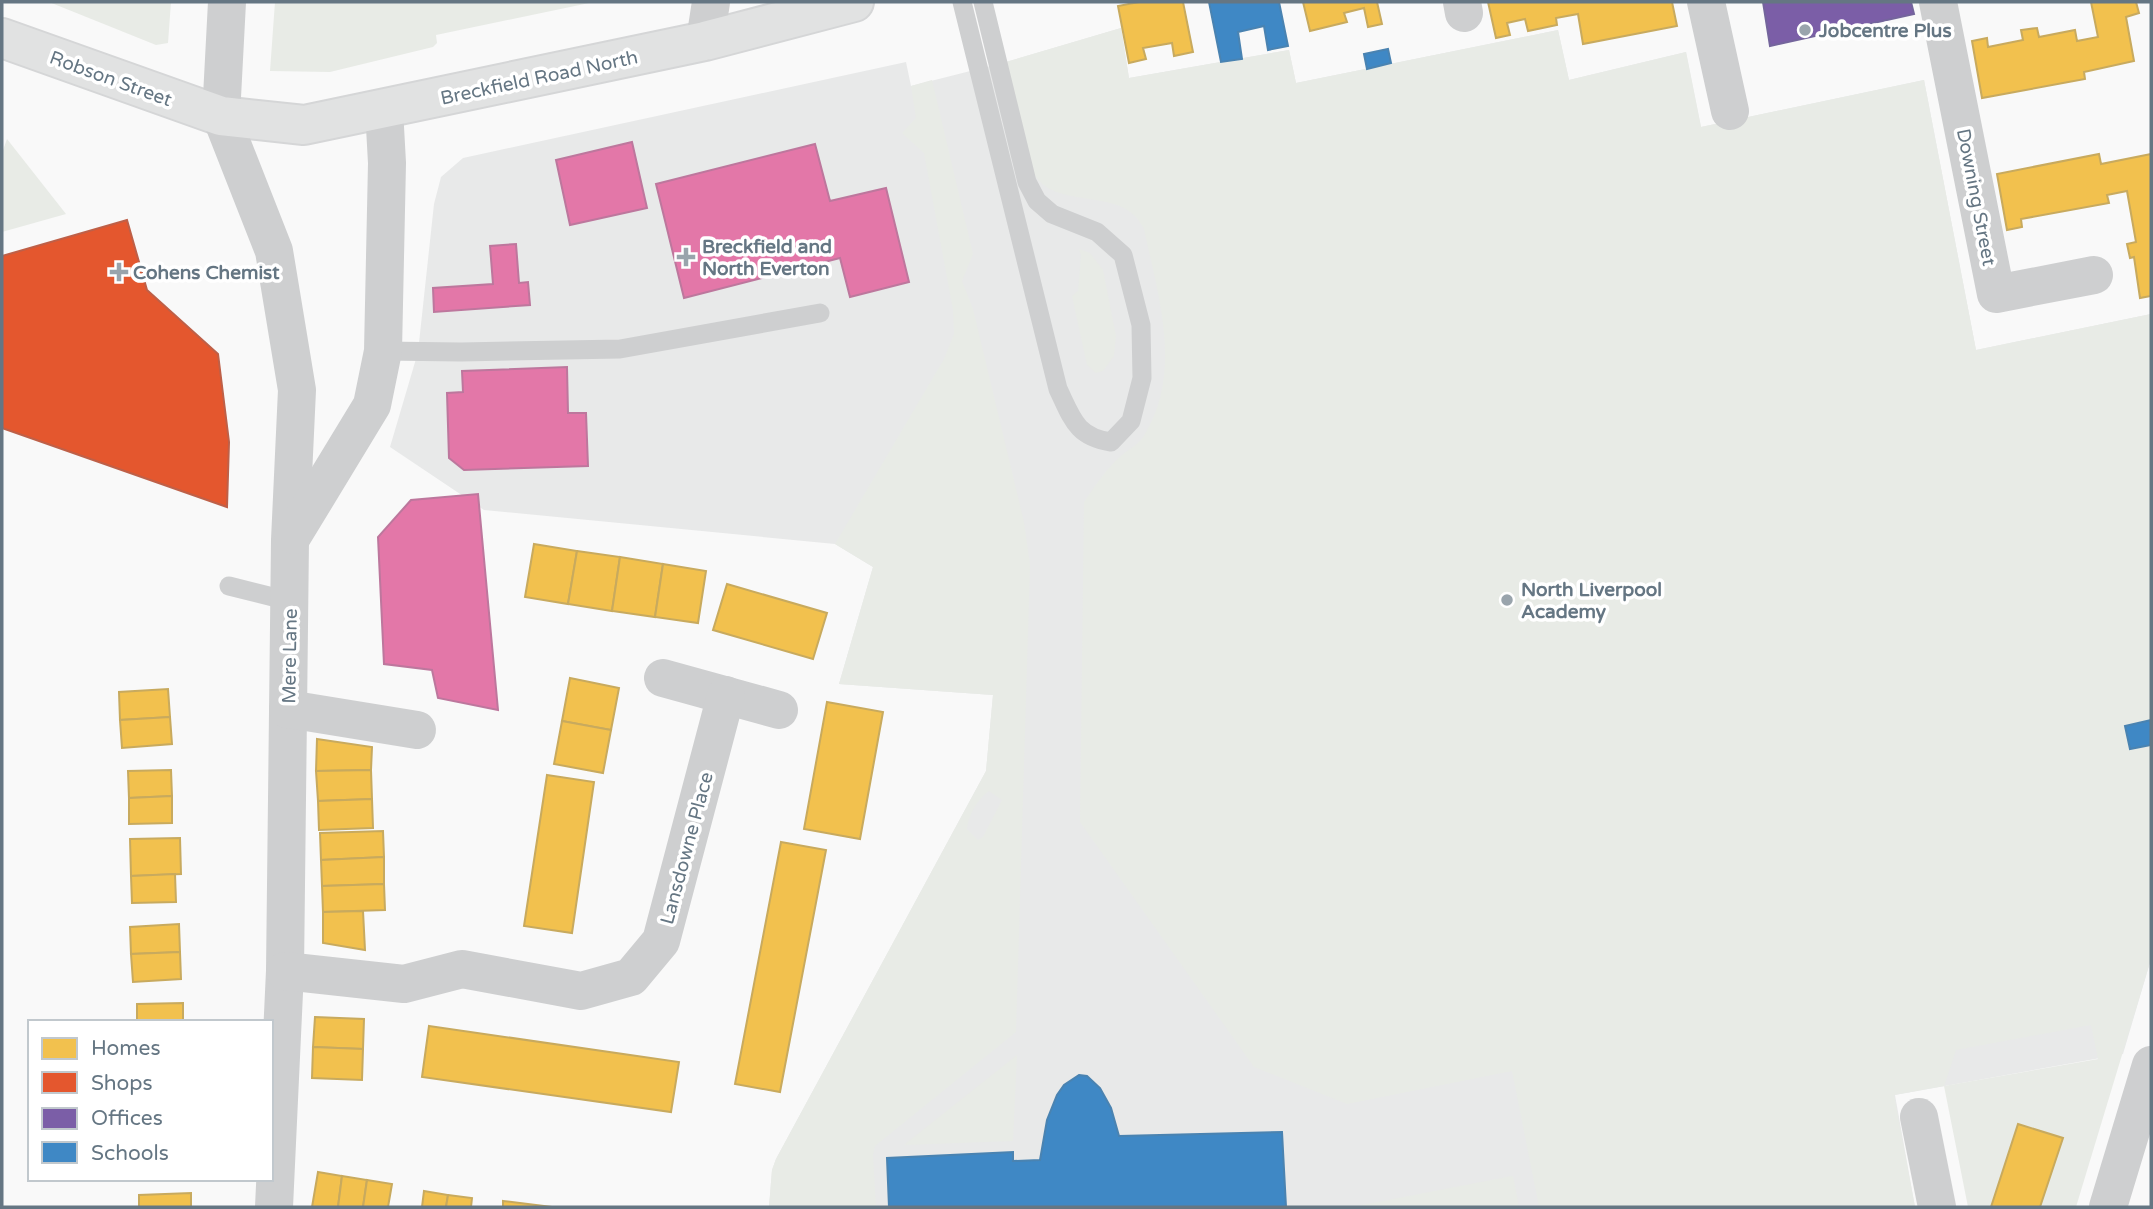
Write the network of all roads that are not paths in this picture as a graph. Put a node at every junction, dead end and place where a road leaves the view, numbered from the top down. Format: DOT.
graph roads {
  1 [pos="228,2"];
  2 [pos="711,2"];
  3 [pos="854,2"];
  4 [pos="962,2"];
  5 [pos="982,2"];
  6 [pos="1706,2"];
  7 [pos="1938,2"];
  8 [pos="2,37"];
  9 [pos="705,41"];
  10 [pos="384,109"];
  11 [pos="1730,111"];
  12 [pos="220,117"];
  13 [pos="2094,275"];
  14 [pos="820,313"];
  15 [pos="383,351"];
  16 [pos="290,540"];
  17 [pos="229,586"];
  18 [pos="289,601"];
  19 [pos="663,678"];
  20 [pos="726,695"];
  21 [pos="288,709"];
  22 [pos="779,710"];
  23 [pos="417,730"];
  24 [pos="285,971"];
  25 [pos="2151,1065"];
  26 [pos="1919,1117"];
  27 [pos="274,1207"];
  28 [pos="1937,1207"];
  29 [pos="2108,1207"];
  1 -- 12 [label="street"];
  2 -- 9 [label="street"];
  3 -- 9 [label="street, Breckfield Road North"];
  4 -- 5 [label="lane"];
  6 -- 11 [label="street"];
  7 -- 13 [label="street, Downing Street"];
  8 -- 12 [label="street, Robson Street"];
  9 -- 10 [label="street, Breckfield Road North"];
  10 -- 12 [label="street, Breckfield Road North"];
  10 -- 15 [label="street"];
  12 -- 16 [label="street, Mere Lane"];
  14 -- 15 [label="lane"];
  15 -- 16 [label="street"];
  16 -- 18 [label="street, Mere Lane"];
  17 -- 18 [label="lane"];
  18 -- 21 [label="street, Mere Lane"];
  19 -- 20 [label="street"];
  20 -- 22 [label="street"];
  20 -- 24 [label="street, Lansdowne Place"];
  21 -- 23 [label="street"];
  21 -- 24 [label="street, Mere Lane"];
  24 -- 27 [label="street, Mere Lane"];
  25 -- 29 [label="street"];
  26 -- 28 [label="street"];
}
